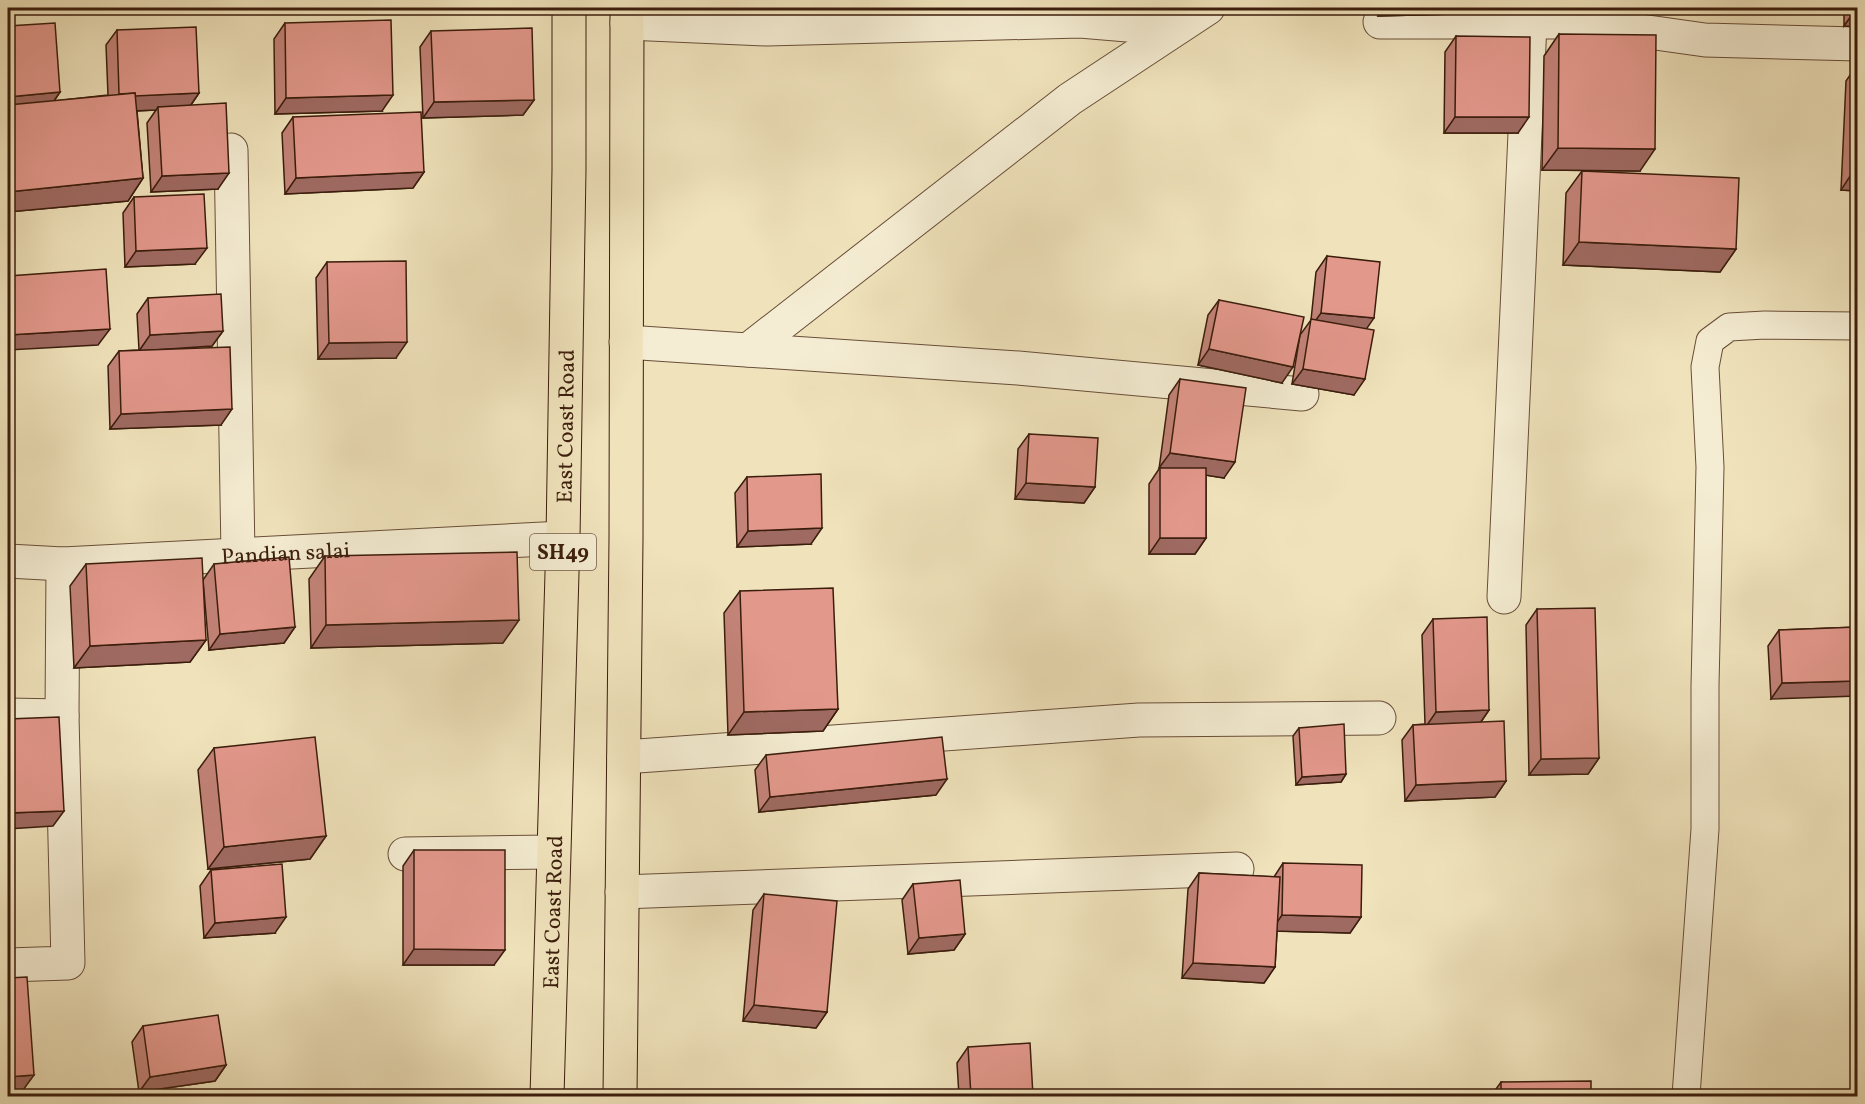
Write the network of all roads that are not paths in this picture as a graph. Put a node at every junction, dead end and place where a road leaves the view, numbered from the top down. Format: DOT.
graph roads {
  1 [pos="569,8"];
  2 [pos="1208,8"];
  3 [pos="627,15"];
  4 [pos="1380,22"];
  5 [pos="1530,23"];
  6 [pos="1175,29"];
  7 [pos="1857,44"];
  8 [pos="231,150"];
  9 [pos="1857,326"];
  10 [pos="626,342"];
  11 [pos="748,350"];
  12 [pos="1302,394"];
  13 [pos="563,538"];
  14 [pos="238,554"];
  15 [pos="8,561"];
  16 [pos="63,564"];
  17 [pos="1504,597"];
  18 [pos="8,715"];
  19 [pos="62,716"];
  20 [pos="1380,718"];
  21 [pos="624,757"];
  22 [pos="553,852"];
  23 [pos="405,854"];
  24 [pos="1236,869"];
  25 [pos="622,892"];
  26 [pos="8,965"];
  27 [pos="547,1096"];
  28 [pos="620,1096"];
  29 [pos="1686,1096"];
  1 -- 13 [label="main road, East Coast Road / SH49"];
  2 -- 6 [label="street"];
  3 -- 6 [label="street"];
  3 -- 10 [label="main road, SH49"];
  4 -- 5 [label="street"];
  5 -- 7 [label="street"];
  5 -- 17 [label="street"];
  6 -- 11 [label="street"];
  8 -- 14 [label="street"];
  9 -- 29 [label="lane"];
  10 -- 11 [label="street"];
  10 -- 21 [label="main road, SH49"];
  11 -- 12 [label="street"];
  13 -- 14 [label="street, Pandian salai"];
  13 -- 22 [label="main road, East Coast Road / SH49"];
  14 -- 16 [label="street, Pandian salai"];
  15 -- 16 [label="street, Pandian salai"];
  16 -- 19 [label="street"];
  18 -- 19 [label="street"];
  19 -- 26 [label="street"];
  20 -- 21 [label="street"];
  21 -- 25 [label="main road, SH49"];
  22 -- 23 [label="street"];
  22 -- 27 [label="main road, East Coast Road / SH49"];
  24 -- 25 [label="street"];
  25 -- 28 [label="main road, SH49"];
}
